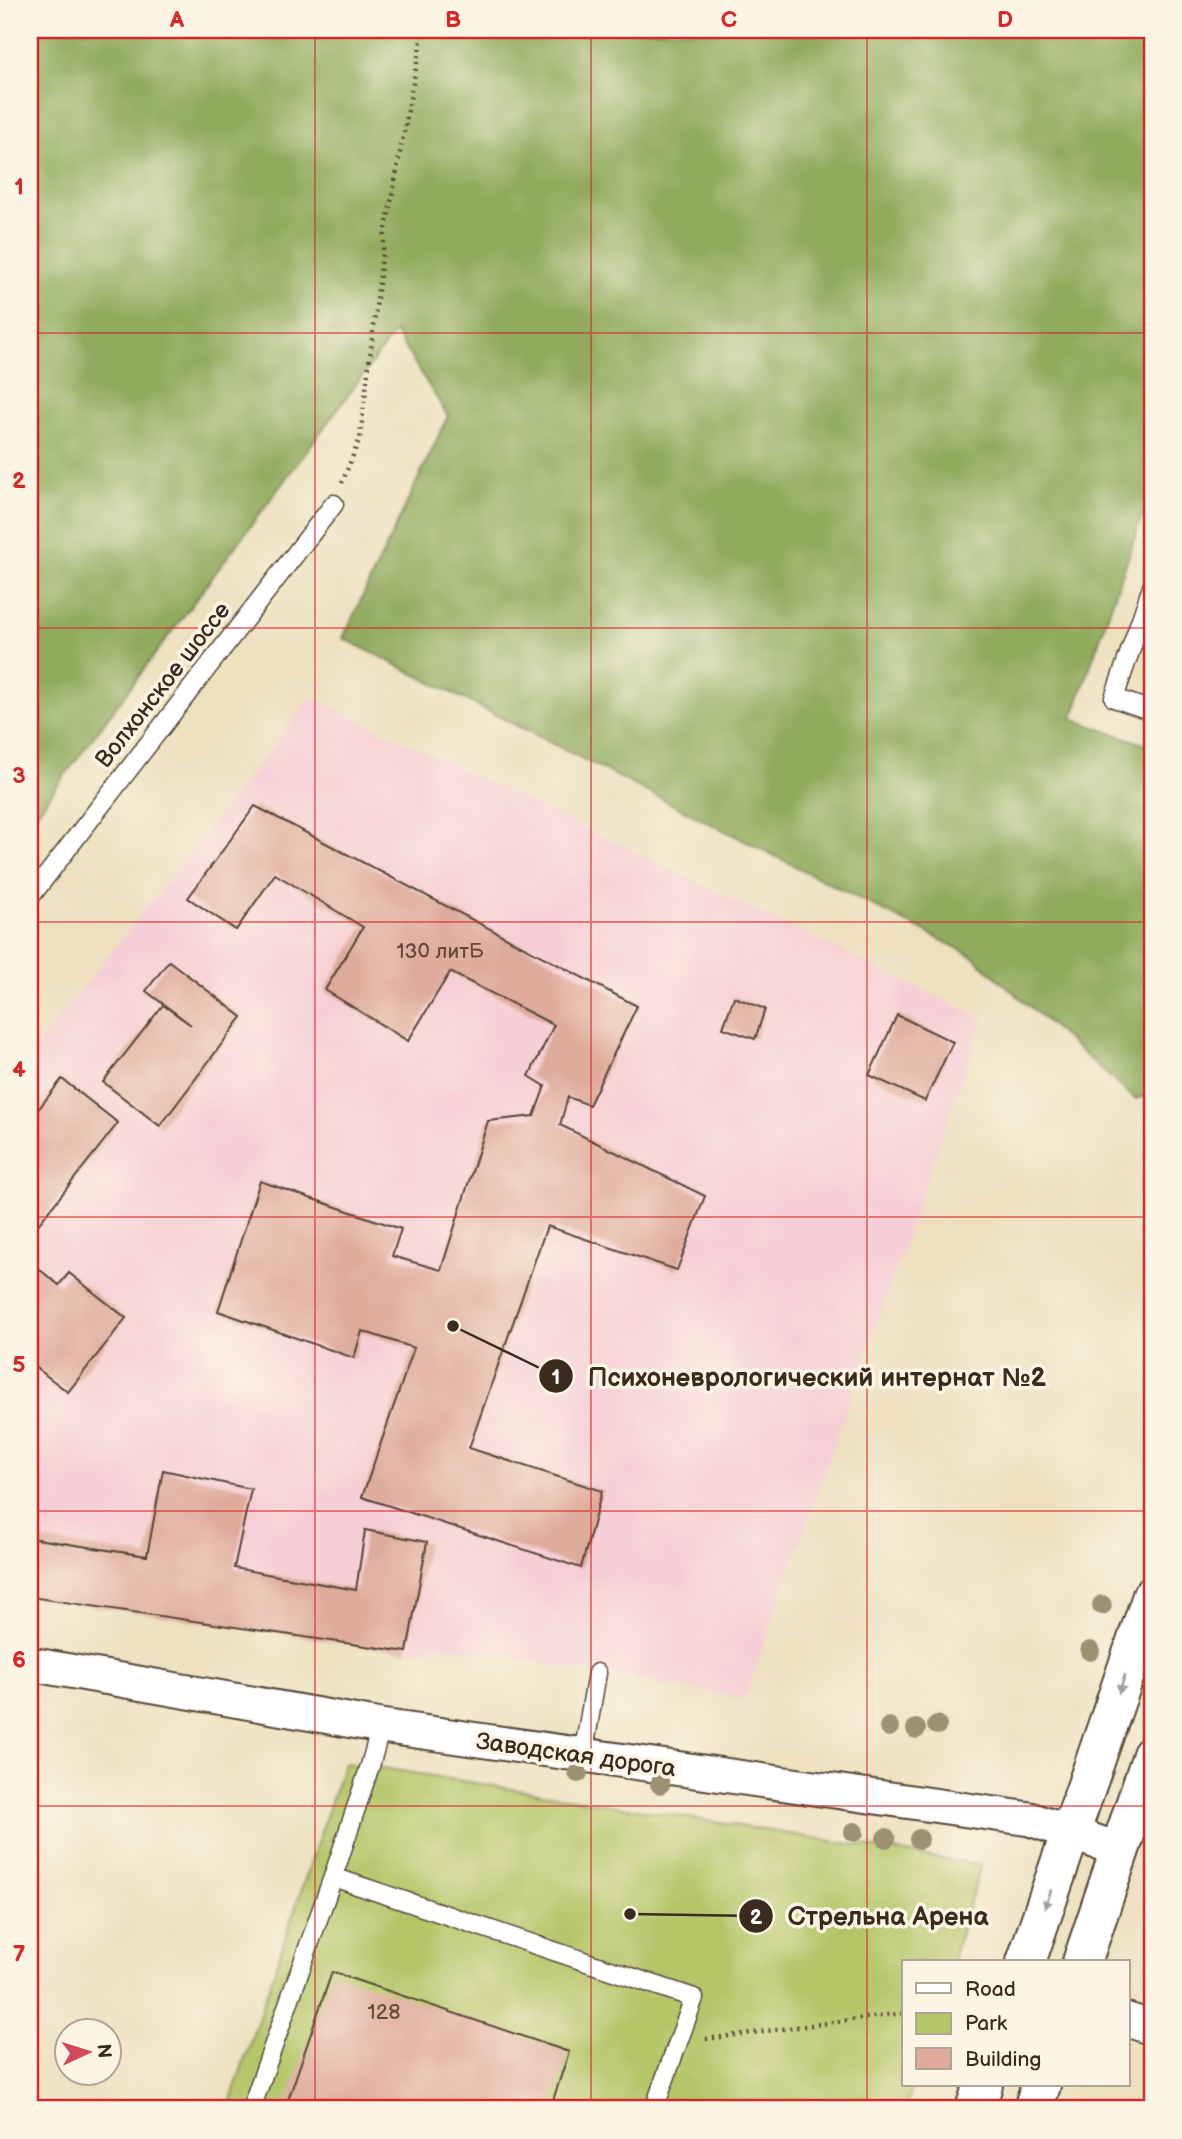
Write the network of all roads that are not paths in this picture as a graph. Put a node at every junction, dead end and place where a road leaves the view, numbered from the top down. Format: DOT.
graph roads {
  1 [pos="334,504"];
  2 [pos="1152,587"];
  3 [pos="1152,712"];
  4 [pos="30,897"];
  5 [pos="1152,1597"];
  6 [pos="30,1664"];
  7 [pos="597,1673"];
  8 [pos="381,1726"];
  9 [pos="1152,1755"];
  10 [pos="583,1756"];
  11 [pos="1071,1833"];
  12 [pos="1121,1850"];
  13 [pos="332,1877"];
  14 [pos="1027,1960"];
  15 [pos="1083,1960"];
  16 [pos="1130,2021"];
  17 [pos="1152,2028"];
  18 [pos="983,2086"];
  19 [pos="1041,2086"];
  20 [pos="251,2109"];
  21 [pos="654,2109"];
  22 [pos="975,2109"];
  23 [pos="1033,2109"];
  1 -- 4 [label="lane, Волхонское шоссе"];
  2 -- 3 [label="lane"];
  5 -- 11 [label="main road, one-way"];
  6 -- 8 [label="street, Заводская дорога"];
  7 -- 10 [label="lane"];
  8 -- 10 [label="street, Заводская дорога"];
  8 -- 13 [label="lane"];
  9 -- 12 [label="main road"];
  10 -- 11 [label="street, Заводская дорога"];
  11 -- 12 [label="street, Заводская дорога"];
  11 -- 14 [label="main road, one-way"];
  12 -- 15 [label="main road"];
  13 -- 20 [label="lane"];
  13 -- 21 [label="lane"];
  16 -- 17 [label="street"];
  18 -- 22 [label="main road"];
  19 -- 23 [label="main road"];
}
